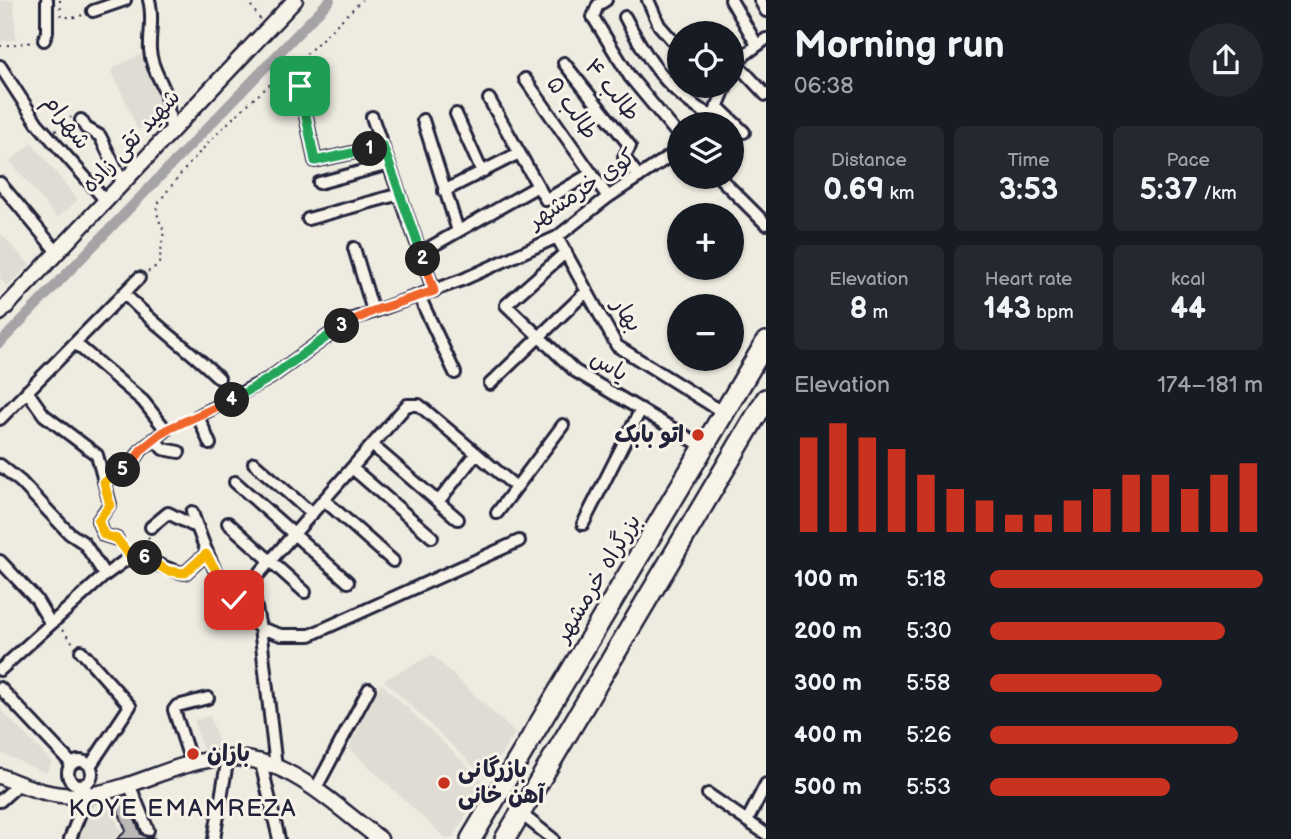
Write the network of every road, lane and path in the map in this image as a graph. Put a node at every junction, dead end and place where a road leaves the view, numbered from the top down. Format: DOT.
graph roads {
  1 [pos="47,0"];
  2 [pos="60,0"];
  3 [pos="125,0"];
  4 [pos="149,0"];
  5 [pos="247,0"];
  6 [pos="295,0"];
  7 [pos="362,0"];
  8 [pos="606,0"];
  9 [pos="648,0"];
  10 [pos="731,0"];
  11 [pos="760,0"];
  12 [pos="93,11"];
  13 [pos="766,11"];
  14 [pos="625,17"];
  15 [pos="266,31"];
  16 [pos="667,34"];
  17 [pos="44,40"];
  18 [pos="761,42"];
  19 [pos="0,46"];
  20 [pos="744,56"];
  21 [pos="297,63"];
  22 [pos="564,63"];
  23 [pos="0,66"];
  24 [pos="744,75"];
  25 [pos="526,79"];
  26 [pos="300,86"];
  27 [pos="766,95"];
  28 [pos="489,99"];
  29 [pos="706,112"];
  30 [pos="456,114"];
  31 [pos="372,117"];
  32 [pos="81,120"];
  33 [pos="423,120"];
  34 [pos="667,122"];
  35 [pos="172,131"];
  36 [pos="47,135"];
  37 [pos="383,146"];
  38 [pos="519,153"];
  39 [pos="667,158"];
  40 [pos="389,164"];
  41 [pos="482,172"];
  42 [pos="592,173"];
  43 [pos="639,177"];
  44 [pos="0,183"];
  45 [pos="123,183"];
  46 [pos="319,183"];
  47 [pos="538,186"];
  48 [pos="731,189"];
  49 [pos="444,191"];
  50 [pos="400,194"];
  51 [pos="608,197"];
  52 [pos="106,201"];
  53 [pos="308,219"];
  54 [pos="766,224"];
  55 [pos="458,231"];
  56 [pos="557,237"];
  57 [pos="354,248"];
  58 [pos="57,252"];
  59 [pos="566,252"];
  60 [pos="420,253"];
  61 [pos="139,278"];
  62 [pos="434,291"];
  63 [pos="587,291"];
  64 [pos="124,293"];
  65 [pos="419,296"];
  66 [pos="373,311"];
  67 [pos="0,313"];
  68 [pos="538,337"];
  69 [pos="766,342"];
  70 [pos="75,343"];
  71 [pos="766,367"];
  72 [pos="455,373"];
  73 [pos="219,378"];
  74 [pos="490,384"];
  75 [pos="758,389"];
  76 [pos="27,391"];
  77 [pos="641,408"];
  78 [pos="724,413"];
  79 [pos="198,416"];
  80 [pos="0,419"];
  81 [pos="563,425"];
  82 [pos="166,430"];
  83 [pos="154,439"];
  84 [pos="210,444"];
  85 [pos="372,445"];
  86 [pos="704,447"];
  87 [pos="179,452"];
  88 [pos="476,454"];
  89 [pos="254,463"];
  90 [pos="0,465"];
  91 [pos="352,468"];
  92 [pos="104,482"];
  93 [pos="235,482"];
  94 [pos="516,488"];
  95 [pos="324,500"];
  96 [pos="438,502"];
  97 [pos="192,512"];
  98 [pos="497,513"];
  99 [pos="312,514"];
  100 [pos="458,519"];
  101 [pos="228,523"];
  102 [pos="583,524"];
  103 [pos="151,527"];
  104 [pos="198,528"];
  105 [pos="294,534"];
  106 [pos="432,537"];
  107 [pos="117,539"];
  108 [pos="519,541"];
  109 [pos="206,554"];
  110 [pos="131,557"];
  111 [pos="0,561"];
  112 [pos="271,561"];
  113 [pos="393,561"];
  114 [pos="105,575"];
  115 [pos="348,582"];
  116 [pos="305,593"];
  117 [pos="52,623"];
  118 [pos="260,628"];
  119 [pos="81,651"];
  120 [pos="0,670"];
  121 [pos="0,688"];
  122 [pos="369,690"];
  123 [pos="208,698"];
  124 [pos="228,757"];
  125 [pos="191,762"];
  126 [pos="261,763"];
  127 [pos="72,764"];
  128 [pos="90,766"];
  129 [pos="276,767"];
  130 [pos="0,776"];
  131 [pos="19,784"];
  132 [pos="129,784"];
  133 [pos="766,784"];
  134 [pos="86,790"];
  135 [pos="315,790"];
  136 [pos="708,794"];
  137 [pos="0,801"];
  138 [pos="520,813"];
  139 [pos="747,821"];
  140 [pos="148,830"];
  141 [pos="766,834"];
  142 [pos="70,839"];
  143 [pos="214,839"];
  144 [pos="279,839"];
  145 [pos="380,839"];
  146 [pos="471,839"];
  147 [pos="505,839"];
  148 [pos="553,839"];
  1 -- 17 [label="street"];
  2 -- 12 [label="path"];
  3 -- 12 [label="street"];
  4 -- 35 [label="street"];
  5 -- 15 [label="path"];
  6 -- 15 [label="main road, شهید تقی زاده"];
  7 -- 21 [label="path"];
  8 -- 34 [label="street"];
  9 -- 16 [label="street"];
  10 -- 18 [label="street"];
  11 -- 13 [label="street"];
  14 -- 29 [label="street"];
  15 -- 35 [label="main road, شهید تقی زاده"];
  17 -- 19 [label="path"];
  18 -- 20 [label="street"];
  21 -- 26 [label="path"];
  21 -- 61 [label="path"];
  22 -- 43 [label="street, طالب ۴"];
  23 -- 36 [label="street, شهرام"];
  24 -- 27 [label="street"];
  25 -- 42 [label="street, طالب ۵"];
  26 -- 37 [label="street"];
  28 -- 38 [label="street"];
  30 -- 41 [label="street"];
  31 -- 37 [label="street"];
  32 -- 36 [label="path"];
  32 -- 45 [label="street"];
  33 -- 49 [label="street"];
  35 -- 45 [label="main road, شهید تقی زاده"];
  36 -- 52 [label="street, شهرام"];
  37 -- 40 [label="street"];
  38 -- 41 [label="street"];
  38 -- 47 [label="street"];
  39 -- 43 [label="street, کوی خرمشهر"];
  40 -- 46 [label="street"];
  40 -- 50 [label="street"];
  41 -- 49 [label="street"];
  42 -- 47 [label="street"];
  42 -- 51 [label="street, طالب ۵"];
  43 -- 51 [label="street, کوی خرمشهر"];
  44 -- 58 [label="street"];
  45 -- 52 [label="main road, شهید تقی زاده"];
  47 -- 55 [label="street"];
  48 -- 54 [label="street"];
  49 -- 55 [label="street"];
  50 -- 53 [label="street"];
  50 -- 60 [label="street"];
  51 -- 56 [label="street, کوی خرمشهر"];
  52 -- 58 [label="main road, شهید تقی زاده"];
  55 -- 60 [label="street"];
  56 -- 59 [label="street, بهار"];
  56 -- 62 [label="street, کوی خرمشهر"];
  57 -- 66 [label="street"];
  58 -- 67 [label="main road, شهید تقی زاده"];
  59 -- 63 [label="street, بهار"];
  59 -- 68 [label="street, یاس"];
  60 -- 62 [label="street"];
  61 -- 64 [label="street"];
  62 -- 65 [label="street, کوی خرمشهر"];
  63 -- 68 [label="street"];
  63 -- 78 [label="street, بهار"];
  64 -- 70 [label="street"];
  64 -- 73 [label="street"];
  65 -- 66 [label="street, کوی خرمشهر"];
  65 -- 72 [label="street"];
  66 -- 79 [label="street, کوی خرمشهر"];
  68 -- 74 [label="street"];
  68 -- 77 [label="street, یاس"];
  69 -- 75 [label="highway, بزرگراه خرمشهر"];
  70 -- 76 [label="street"];
  70 -- 82 [label="street"];
  71 -- 75 [label="highway"];
  75 -- 78 [label="highway, بزرگراه خرمشهر"];
  75 -- 138 [label="highway, بزرگراه خرمشهر"];
  76 -- 80 [label="street"];
  76 -- 92 [label="street"];
  77 -- 86 [label="street, یاس"];
  77 -- 102 [label="street"];
  78 -- 86 [label="highway, بزرگراه خرمشهر"];
  79 -- 82 [label="path"];
  79 -- 84 [label="street"];
  81 -- 94 [label="street"];
  82 -- 83 [label="street"];
  83 -- 87 [label="street"];
  83 -- 92 [label="street"];
  85 -- 88 [label="street"];
  85 -- 91 [label="street"];
  85 -- 96 [label="street"];
  86 -- 146 [label="highway, بزرگراه خرمشهر"];
  88 -- 94 [label="street"];
  88 -- 96 [label="street"];
  89 -- 99 [label="street"];
  90 -- 114 [label="street"];
  91 -- 95 [label="street"];
  91 -- 106 [label="street"];
  92 -- 107 [label="street"];
  93 -- 105 [label="street"];
  94 -- 98 [label="street"];
  95 -- 99 [label="street"];
  95 -- 113 [label="street"];
  96 -- 100 [label="street"];
  97 -- 104 [label="street"];
  99 -- 105 [label="street"];
  101 -- 112 [label="street"];
  103 -- 104 [label="street"];
  103 -- 110 [label="path"];
  104 -- 109 [label="street"];
  105 -- 112 [label="street"];
  105 -- 115 [label="street"];
  108 -- 118 [label="street"];
  109 -- 110 [label="street"];
  109 -- 118 [label="street"];
  110 -- 114 [label="street"];
  111 -- 117 [label="street"];
  112 -- 116 [label="street"];
  112 -- 118 [label="street"];
  114 -- 117 [label="street"];
  117 -- 119 [label="path"];
  117 -- 120 [label="street"];
  118 -- 129 [label="street"];
  119 -- 128 [label="street"];
  121 -- 127 [label="street"];
  122 -- 135 [label="street"];
  123 -- 125 [label="street"];
  124 -- 125 [label="main road"];
  124 -- 126 [label="main road"];
  124 -- 143 [label="street"];
  125 -- 132 [label="main road"];
  126 -- 129 [label="main road"];
  126 -- 144 [label="street"];
  127 -- 128 [label="street"];
  127 -- 134 [label="street"];
  128 -- 134 [label="street"];
  129 -- 135 [label="main road"];
  130 -- 131 [label="main road"];
  131 -- 134 [label="main road"];
  131 -- 137 [label="street"];
  132 -- 134 [label="main road"];
  132 -- 140 [label="street"];
  133 -- 139 [label="street"];
  134 -- 142 [label="street"];
  135 -- 145 [label="main road"];
  136 -- 139 [label="street"];
  138 -- 147 [label="highway, بزرگراه خرمشهر"];
  138 -- 148 [label="street"];
  139 -- 141 [label="street"];
}
